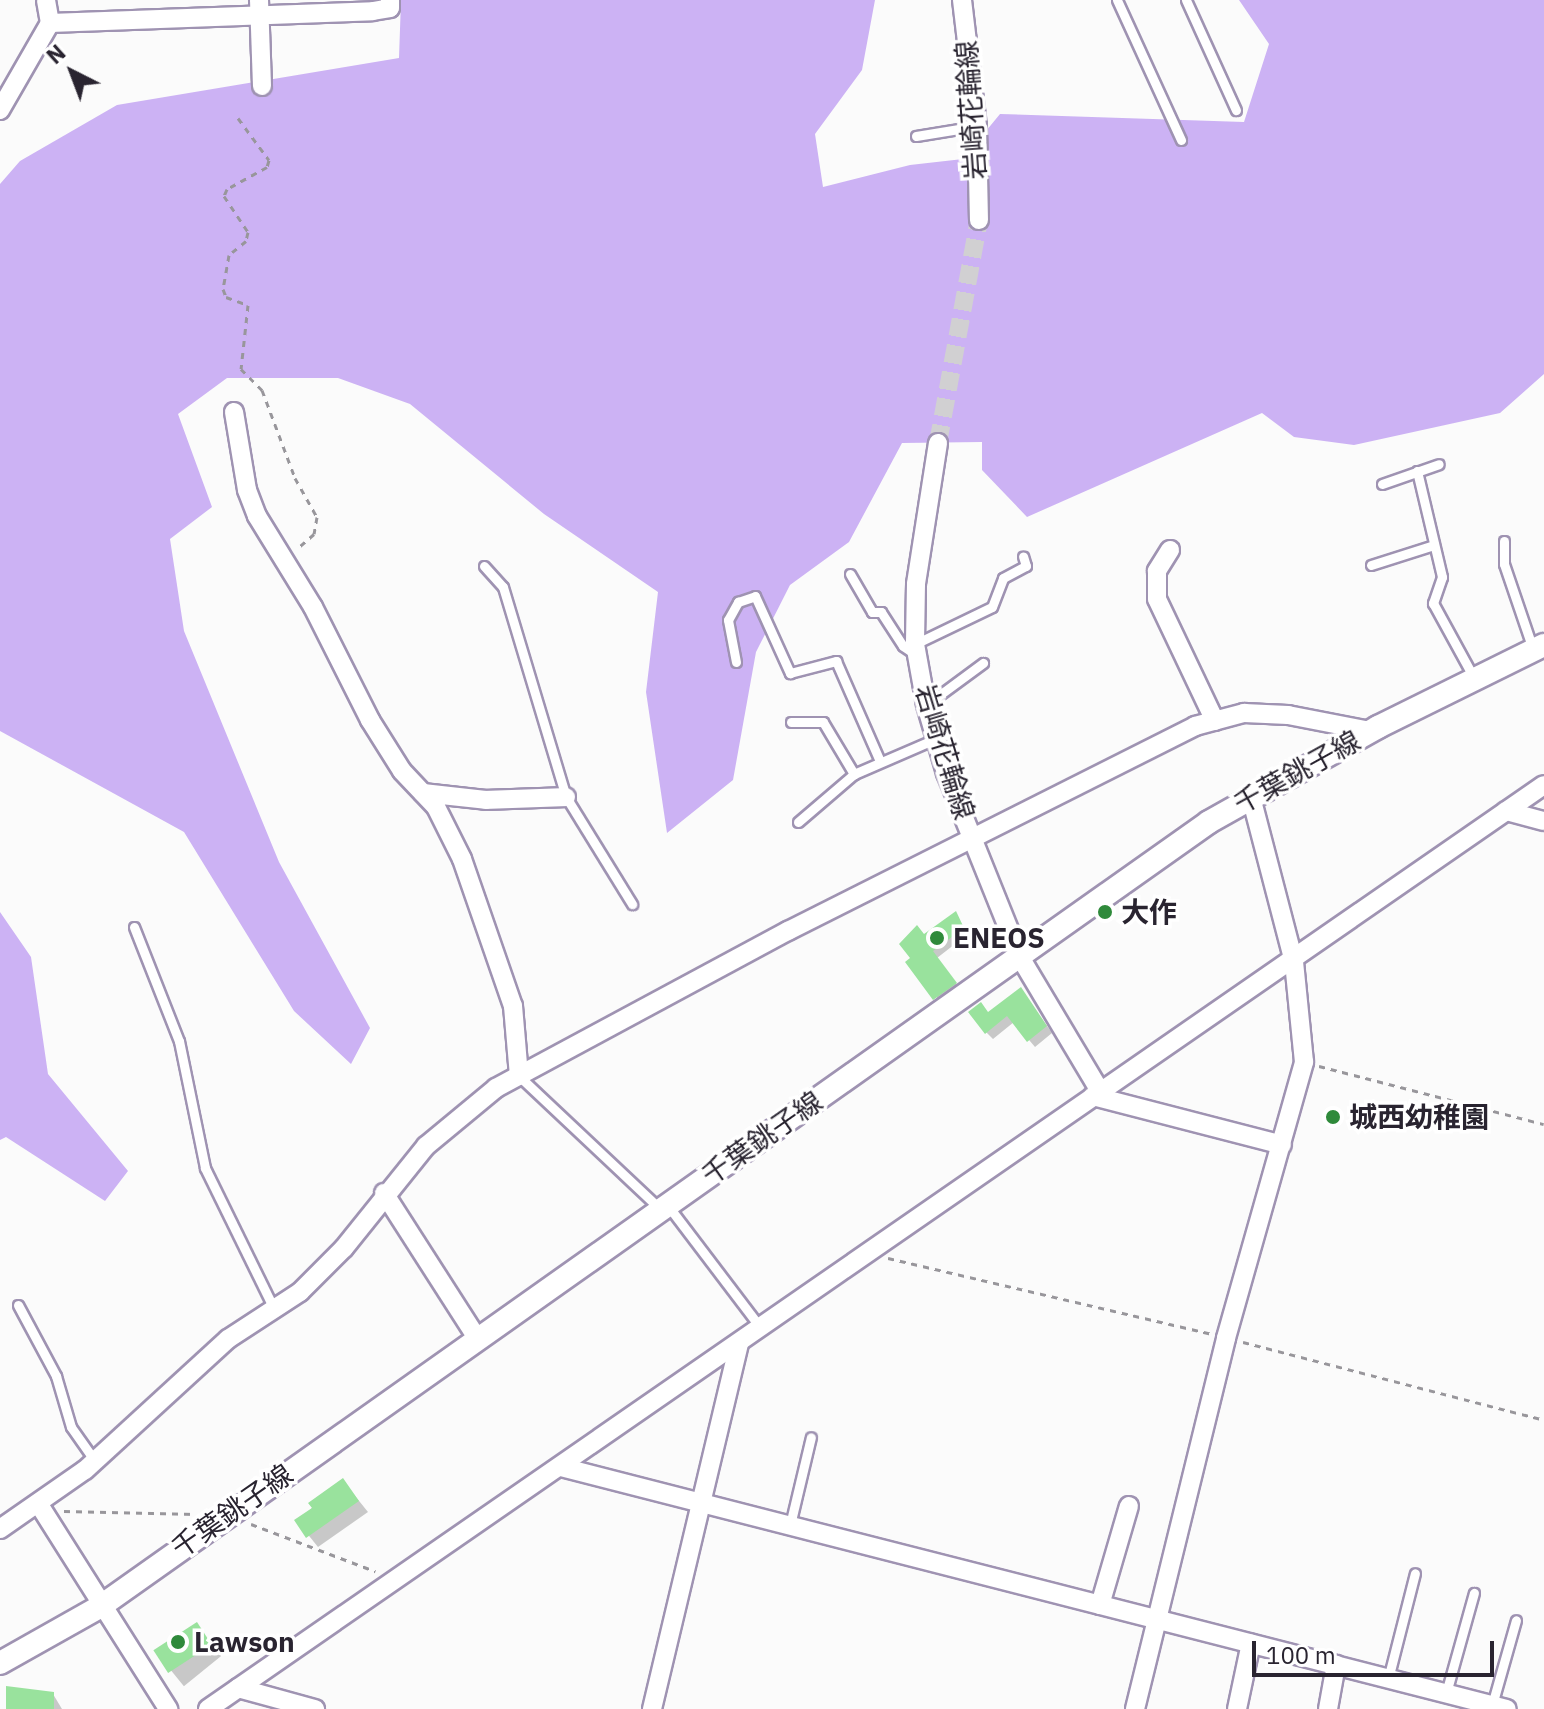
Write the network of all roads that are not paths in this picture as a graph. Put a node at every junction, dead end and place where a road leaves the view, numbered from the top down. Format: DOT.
graph roads {
  1 [pos="46,0"];
  2 [pos="181,0"];
  3 [pos="390,0"];
  4 [pos="962,0"];
  5 [pos="1117,0"];
  6 [pos="1186,0"];
  7 [pos="260,9"];
  8 [pos="182,19"];
  9 [pos="50,23"];
  10 [pos="262,86"];
  11 [pos="0,110"];
  12 [pos="1236,110"];
  13 [pos="977,126"];
  14 [pos="916,136"];
  15 [pos="1181,140"];
  16 [pos="979,220"];
  17 [pos="234,412"];
  18 [pos="938,443"];
  19 [pos="1439,464"];
  20 [pos="1417,471"];
  21 [pos="1382,484"];
  22 [pos="1504,541"];
  23 [pos="1434,545"];
  24 [pos="1170,550"];
  25 [pos="1023,556"];
  26 [pos="1371,565"];
  27 [pos="484,566"];
  28 [pos="850,574"];
  29 [pos="1539,647"];
  30 [pos="916,649"];
  31 [pos="736,662"];
  32 [pos="983,663"];
  33 [pos="1474,678"];
  34 [pos="926,705"];
  35 [pos="1215,721"];
  36 [pos="791,722"];
  37 [pos="1370,731"];
  38 [pos="935,739"];
  39 [pos="879,759"];
  40 [pos="854,774"];
  41 [pos="1544,785"];
  42 [pos="423,793"];
  43 [pos="566,797"];
  44 [pos="1251,797"];
  45 [pos="1506,811"];
  46 [pos="1544,821"];
  47 [pos="798,822"];
  48 [pos="973,840"];
  49 [pos="632,904"];
  50 [pos="134,927"];
  51 [pos="1020,957"];
  52 [pos="1294,962"];
  53 [pos="519,1076"];
  54 [pos="1096,1094"];
  55 [pos="1282,1145"];
  56 [pos="384,1193"];
  57 [pos="664,1207"];
  58 [pos="18,1305"];
  59 [pos="274,1309"];
  60 [pos="761,1328"];
  61 [pos="477,1338"];
  62 [pos="739,1343"];
  63 [pos="811,1437"];
  64 [pos="95,1461"];
  65 [pos="561,1467"];
  66 [pos="38,1503"];
  67 [pos="705,1504"];
  68 [pos="1129,1506"];
  69 [pos="790,1525"];
  70 [pos="0,1529"];
  71 [pos="1415,1573"];
  72 [pos="1474,1593"];
  73 [pos="1100,1605"];
  74 [pos="101,1606"];
  75 [pos="1158,1620"];
  76 [pos="1516,1620"];
  77 [pos="1251,1643"];
  78 [pos="0,1663"];
  79 [pos="1336,1665"];
  80 [pos="1388,1679"];
  81 [pos="238,1688"];
  82 [pos="1446,1693"];
  83 [pos="270,1703"];
  84 [pos="1470,1704"];
  85 [pos="1499,1707"];
  86 [pos="168,1709"];
  87 [pos="208,1709"];
  88 [pos="315,1709"];
  89 [pos="652,1709"];
  90 [pos="1135,1709"];
  91 [pos="1237,1709"];
  92 [pos="1328,1709"];
  1 -- 9 [label="street"];
  2 -- 8 [label="street"];
  3 -- 7 [label="street"];
  4 -- 13 [label="street, 岩崎花輪線"];
  5 -- 15 [label="lane"];
  6 -- 12 [label="lane"];
  7 -- 8 [label="street"];
  7 -- 10 [label="street"];
  8 -- 9 [label="street"];
  9 -- 11 [label="street"];
  13 -- 14 [label="lane"];
  13 -- 16 [label="street, 岩崎花輪線"];
  17 -- 42 [label="street"];
  18 -- 30 [label="street, 岩崎花輪線"];
  19 -- 20 [label="lane"];
  20 -- 21 [label="lane"];
  20 -- 23 [label="lane"];
  22 -- 29 [label="lane"];
  23 -- 26 [label="lane"];
  23 -- 33 [label="lane"];
  24 -- 35 [label="street"];
  25 -- 30 [label="lane"];
  27 -- 43 [label="lane"];
  28 -- 30 [label="lane"];
  29 -- 33 [label="street, 千葉銚子線"];
  30 -- 34 [label="street, 岩崎花輪線"];
  31 -- 39 [label="lane"];
  32 -- 34 [label="lane"];
  33 -- 37 [label="street, 千葉銚子線"];
  34 -- 38 [label="street, 岩崎花輪線"];
  35 -- 37 [label="street"];
  35 -- 48 [label="street"];
  36 -- 40 [label="lane"];
  37 -- 44 [label="street, 千葉銚子線"];
  38 -- 39 [label="lane"];
  38 -- 48 [label="street, 岩崎花輪線"];
  39 -- 40 [label="lane"];
  40 -- 47 [label="lane"];
  41 -- 45 [label="street"];
  42 -- 43 [label="street"];
  42 -- 53 [label="street"];
  43 -- 49 [label="lane"];
  44 -- 51 [label="street, 千葉銚子線"];
  44 -- 52 [label="street"];
  45 -- 46 [label="street"];
  45 -- 52 [label="street"];
  48 -- 51 [label="street, 岩崎花輪線"];
  48 -- 53 [label="street"];
  50 -- 59 [label="lane"];
  51 -- 54 [label="street, 岩崎花輪線"];
  51 -- 57 [label="street, 千葉銚子線"];
  52 -- 54 [label="street"];
  52 -- 55 [label="street"];
  53 -- 56 [label="street"];
  53 -- 57 [label="lane"];
  54 -- 55 [label="street"];
  54 -- 60 [label="street"];
  55 -- 75 [label="street"];
  56 -- 59 [label="street"];
  56 -- 61 [label="street"];
  57 -- 60 [label="lane"];
  57 -- 61 [label="street, 千葉銚子線"];
  58 -- 64 [label="lane"];
  59 -- 64 [label="street"];
  60 -- 62 [label="street"];
  61 -- 74 [label="street, 千葉銚子線"];
  62 -- 65 [label="street"];
  62 -- 67 [label="street"];
  63 -- 69 [label="lane"];
  64 -- 66 [label="street"];
  65 -- 67 [label="street"];
  65 -- 81 [label="street"];
  66 -- 70 [label="street"];
  66 -- 74 [label="street"];
  67 -- 69 [label="street"];
  67 -- 89 [label="street"];
  68 -- 73 [label="street"];
  69 -- 73 [label="street"];
  71 -- 80 [label="lane"];
  72 -- 82 [label="lane"];
  73 -- 75 [label="street"];
  74 -- 78 [label="street, 千葉銚子線"];
  74 -- 86 [label="street"];
  75 -- 77 [label="street"];
  75 -- 90 [label="street"];
  76 -- 85 [label="lane"];
  77 -- 79 [label="street"];
  77 -- 91 [label="street"];
  79 -- 80 [label="street"];
  79 -- 92 [label="street"];
  80 -- 82 [label="street"];
  81 -- 83 [label="street"];
  81 -- 87 [label="street"];
  82 -- 84 [label="street"];
  83 -- 88 [label="street"];
  84 -- 85 [label="street"];
}
